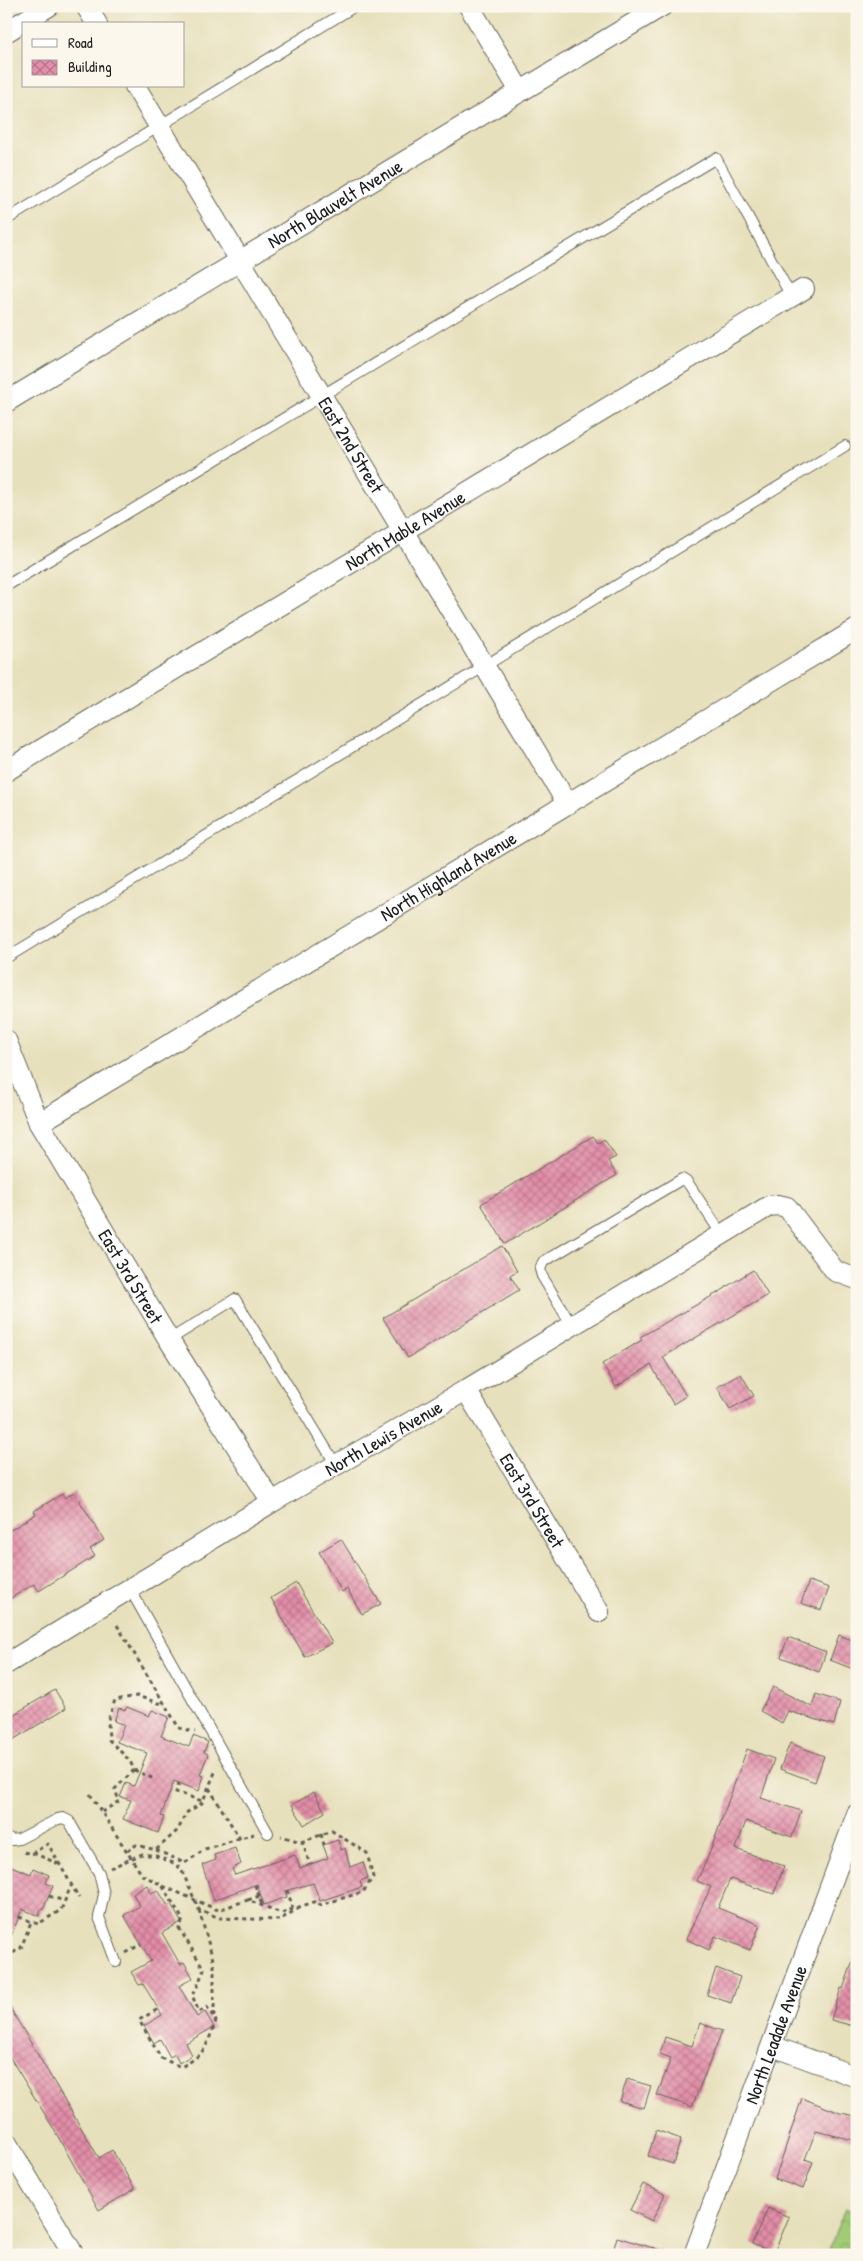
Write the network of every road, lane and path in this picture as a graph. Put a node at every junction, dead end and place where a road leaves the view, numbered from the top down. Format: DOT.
graph roads {
  1 [pos="48,6"];
  2 [pos="86,6"];
  3 [pos="355,6"];
  4 [pos="469,6"];
  5 [pos="662,6"];
  6 [pos="22,22"];
  7 [pos="22,22"];
  8 [pos="96,22"];
  9 [pos="6,32"];
  10 [pos="136,88"];
  11 [pos="520,91"];
  12 [pos="160,128"];
  13 [pos="6,220"];
  14 [pos="240,260"];
  15 [pos="798,292"];
  16 [pos="322,397"];
  17 [pos="6,402"];
  18 [pos="845,446"];
  19 [pos="404,532"];
  20 [pos="6,586"];
  21 [pos="857,629"];
  22 [pos="485,666"];
  23 [pos="6,771"];
  24 [pos="567,803"];
  25 [pos="6,958"];
  26 [pos="6,1040"];
  27 [pos="39,1123"];
  28 [pos="722,1235"];
  29 [pos="857,1279"];
  30 [pos="572,1326"];
  31 [pos="169,1340"];
  32 [pos="466,1390"];
  33 [pos="336,1466"];
  34 [pos="272,1502"];
  35 [pos="130,1590"];
  36 [pos="599,1612"];
  37 [pos="117,1625"];
  38 [pos="6,1664"];
  39 [pos="165,1706"];
  40 [pos="213,1736"];
  41 [pos="223,1754"];
  42 [pos="134,1770"];
  43 [pos="154,1779"];
  44 [pos="179,1783"];
  45 [pos="208,1788"];
  46 [pos="90,1794"];
  47 [pos="202,1801"];
  48 [pos="102,1812"];
  49 [pos="857,1814"];
  50 [pos="267,1832"];
  51 [pos="322,1834"];
  52 [pos="6,1837"];
  53 [pos="240,1839"];
  54 [pos="302,1841"];
  55 [pos="324,1845"];
  56 [pos="17,1848"];
  57 [pos="156,1850"];
  58 [pos="126,1851"];
  59 [pos="33,1853"];
  60 [pos="132,1859"];
  61 [pos="59,1864"];
  62 [pos="310,1865"];
  63 [pos="99,1873"];
  64 [pos="255,1885"];
  65 [pos="71,1886"];
  66 [pos="163,1886"];
  67 [pos="288,1890"];
  68 [pos="49,1896"];
  69 [pos="259,1896"];
  70 [pos="79,1898"];
  71 [pos="194,1900"];
  72 [pos="248,1900"];
  73 [pos="64,1902"];
  74 [pos="311,1902"];
  75 [pos="262,1906"];
  76 [pos="293,1908"];
  77 [pos="199,1910"];
  78 [pos="19,1917"];
  79 [pos="32,1922"];
  80 [pos="6,1957"];
  81 [pos="116,1962"];
  82 [pos="158,2009"];
  83 [pos="214,2016"];
  84 [pos="772,2046"];
  85 [pos="857,2077"];
  86 [pos="6,2142"];
  87 [pos="74,2255"];
  88 [pos="694,2255"];
  1 -- 7 [label="street"];
  2 -- 8 [label="street"];
  3 -- 12 [label="lane"];
  4 -- 11 [label="street"];
  5 -- 11 [label="street, North Blauvelt Avenue"];
  6 -- 9 [label="street"];
  10 -- 12 [label="street, East 2nd Street"];
  11 -- 14 [label="street, North Blauvelt Avenue"];
  12 -- 13 [label="lane"];
  12 -- 14 [label="street, East 2nd Street"];
  14 -- 16 [label="street, East 2nd Street"];
  14 -- 17 [label="street, North Blauvelt Avenue"];
  15 -- 16 [label="lane"];
  15 -- 19 [label="street, North Mable Avenue"];
  16 -- 19 [label="street, East 2nd Street"];
  16 -- 20 [label="lane"];
  18 -- 22 [label="lane"];
  19 -- 22 [label="street, East 2nd Street"];
  19 -- 23 [label="street, North Mable Avenue"];
  21 -- 24 [label="street, North Highland Avenue"];
  22 -- 24 [label="street, East 2nd Street"];
  22 -- 25 [label="lane"];
  24 -- 27 [label="street, North Highland Avenue"];
  26 -- 27 [label="street, East 3rd Street"];
  27 -- 31 [label="street, East 3rd Street"];
  28 -- 29 [label="street, North Lewis Avenue"];
  28 -- 30 [label="street, North Lewis Avenue"];
  28 -- 30 [label="lane"];
  30 -- 32 [label="street, North Lewis Avenue"];
  31 -- 33 [label="lane"];
  31 -- 34 [label="street, East 3rd Street"];
  32 -- 33 [label="street, North Lewis Avenue"];
  32 -- 36 [label="street, East 3rd Street"];
  33 -- 34 [label="street, North Lewis Avenue"];
  34 -- 35 [label="street, North Lewis Avenue"];
  35 -- 38 [label="street, North Lewis Avenue"];
  35 -- 40 [label="lane"];
  37 -- 39 [label="path"];
  39 -- 40 [label="path"];
  39 -- 42 [label="path"];
  40 -- 41 [label="lane"];
  41 -- 45 [label="path"];
  41 -- 50 [label="lane"];
  42 -- 43 [label="path"];
  42 -- 48 [label="path"];
  44 -- 47 [label="path"];
  45 -- 47 [label="path"];
  45 -- 53 [label="path"];
  46 -- 48 [label="path"];
  47 -- 57 [label="path"];
  48 -- 58 [label="path"];
  49 -- 84 [label="street, North Leadale Avenue"];
  50 -- 53 [label="path"];
  50 -- 54 [label="path"];
  51 -- 54 [label="path"];
  51 -- 55 [label="path"];
  51 -- 74 [label="path"];
  52 -- 63 [label="lane"];
  53 -- 57 [label="path"];
  54 -- 62 [label="path"];
  56 -- 59 [label="path"];
  57 -- 58 [label="path"];
  58 -- 60 [label="path"];
  59 -- 61 [label="path"];
  59 -- 61 [label="path"];
  60 -- 63 [label="path"];
  60 -- 66 [label="path"];
  60 -- 71 [label="path"];
  61 -- 65 [label="path"];
  63 -- 81 [label="lane"];
  64 -- 69 [label="path"];
  65 -- 70 [label="path"];
  65 -- 73 [label="path"];
  66 -- 71 [label="path"];
  66 -- 83 [label="path"];
  67 -- 76 [label="path"];
  68 -- 73 [label="path"];
  69 -- 72 [label="path"];
  69 -- 75 [label="path"];
  71 -- 72 [label="path"];
  71 -- 77 [label="path"];
  72 -- 75 [label="path"];
  73 -- 79 [label="path"];
  74 -- 76 [label="path"];
  74 -- 77 [label="path"];
  75 -- 76 [label="path"];
  77 -- 83 [label="path"];
  78 -- 79 [label="path"];
  79 -- 80 [label="path"];
  82 -- 83 [label="path"];
  84 -- 85 [label="street"];
  84 -- 88 [label="street, North Leadale Avenue"];
  86 -- 87 [label="street"];
}
